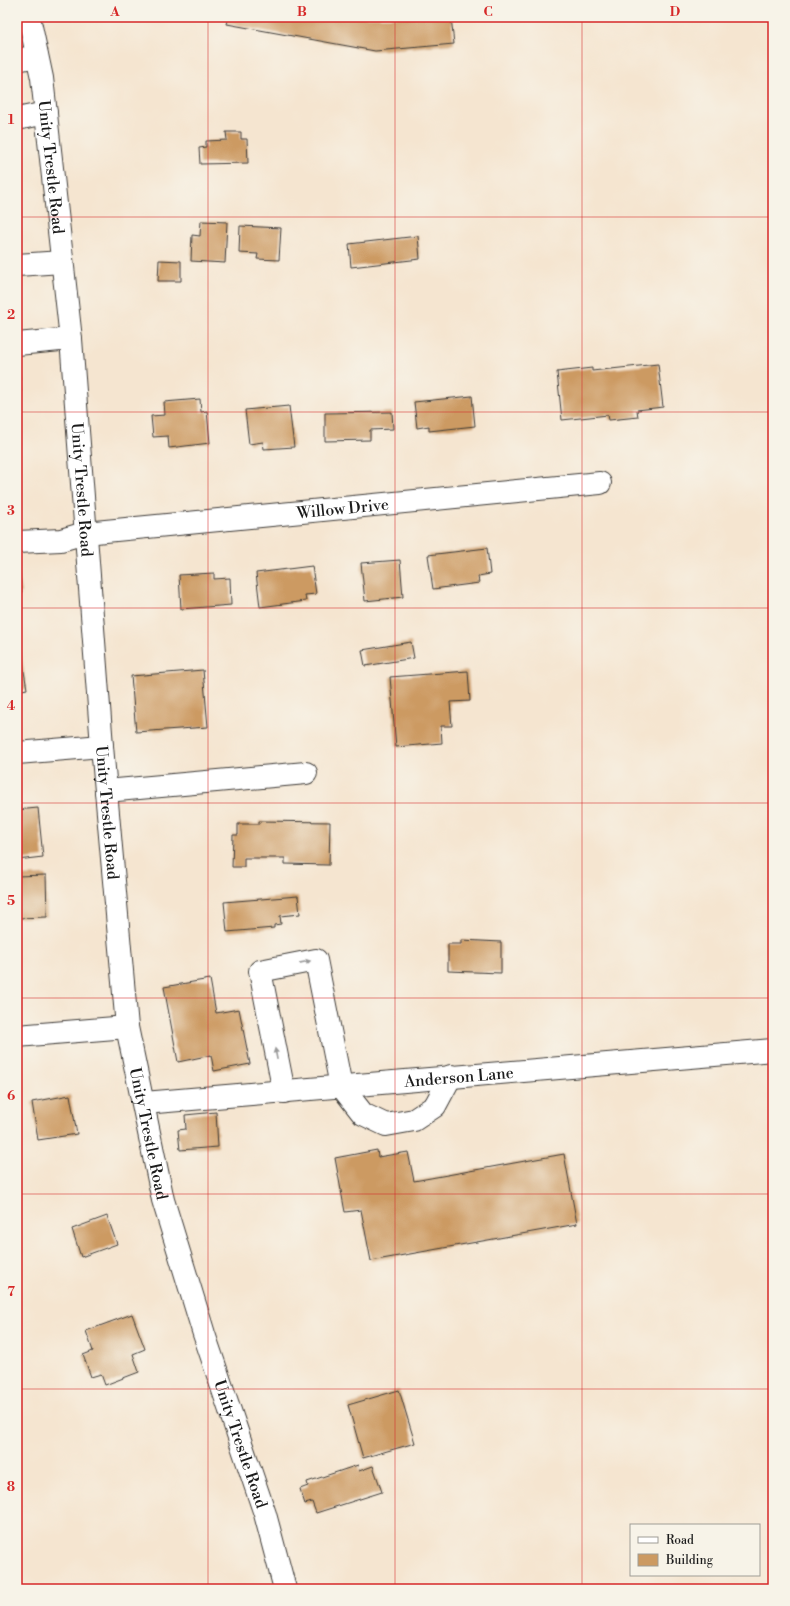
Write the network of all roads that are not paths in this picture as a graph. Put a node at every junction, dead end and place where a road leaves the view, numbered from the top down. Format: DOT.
graph roads {
  1 [pos="29,17"];
  2 [pos="27,58"];
  3 [pos="46,113"];
  4 [pos="17,119"];
  5 [pos="62,262"];
  6 [pos="17,265"];
  7 [pos="71,339"];
  8 [pos="17,344"];
  9 [pos="600,483"];
  10 [pos="85,533"];
  11 [pos="17,542"];
  12 [pos="102,746"];
  13 [pos="17,753"];
  14 [pos="306,773"];
  15 [pos="106,791"];
  16 [pos="127,1027"];
  17 [pos="17,1036"];
  18 [pos="773,1050"];
  19 [pos="451,1076"];
  20 [pos="341,1086"];
  21 [pos="284,1092"];
  22 [pos="144,1103"];
  23 [pos="285,1589"];
  1 -- 2 [label="street, Unity Trestle Road"];
  2 -- 3 [label="street, Unity Trestle Road"];
  3 -- 4 [label="street"];
  3 -- 5 [label="street, Unity Trestle Road"];
  5 -- 6 [label="street"];
  5 -- 7 [label="street, Unity Trestle Road"];
  7 -- 8 [label="street"];
  7 -- 10 [label="street, Unity Trestle Road"];
  9 -- 10 [label="street, Willow Drive"];
  10 -- 11 [label="street, Willow Drive"];
  10 -- 12 [label="street, Unity Trestle Road"];
  12 -- 13 [label="street"];
  12 -- 15 [label="street, Unity Trestle Road"];
  14 -- 15 [label="street"];
  15 -- 16 [label="street, Unity Trestle Road"];
  16 -- 17 [label="street"];
  16 -- 22 [label="street, Unity Trestle Road"];
  18 -- 19 [label="street, Anderson Lane"];
  19 -- 20 [label="street, Anderson Lane"];
  19 -- 20 [label="street"];
  20 -- 21 [label="street, Anderson Lane"];
  21 -- 20 [label="street, one-way"];
  21 -- 22 [label="street, Anderson Lane"];
  22 -- 23 [label="street, Unity Trestle Road"];
}
